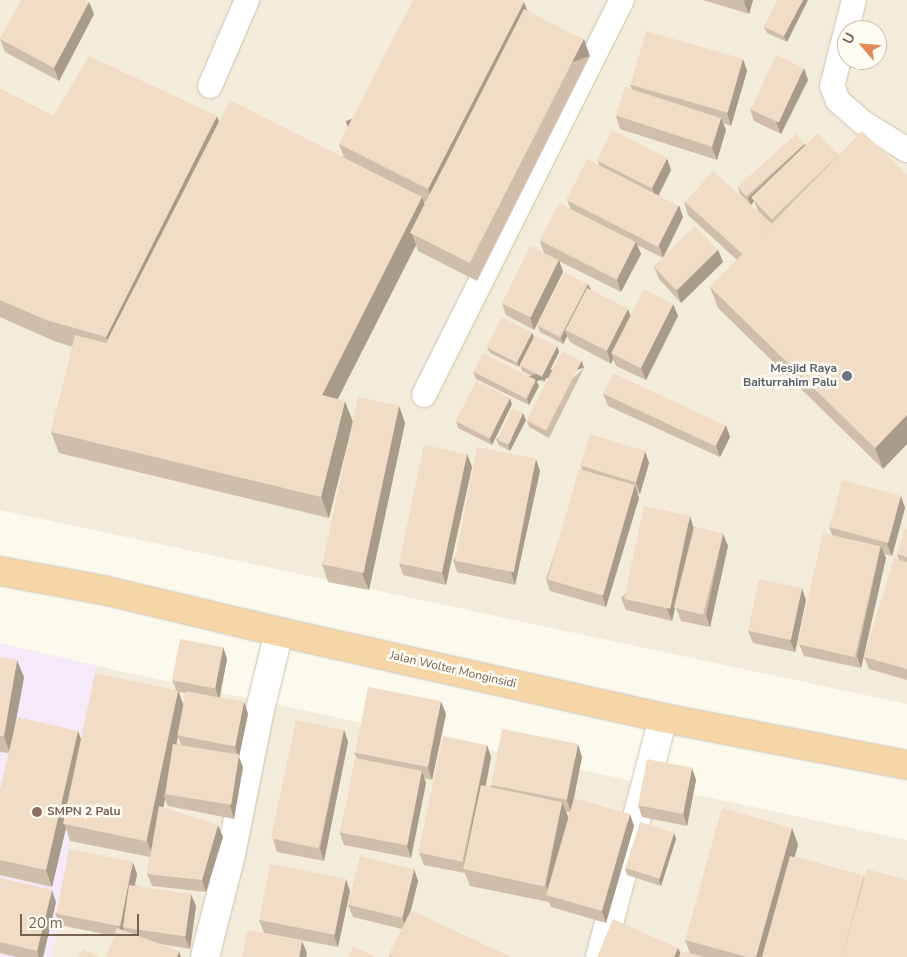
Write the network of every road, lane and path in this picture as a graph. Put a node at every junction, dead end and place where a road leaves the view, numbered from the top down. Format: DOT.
graph roads {
  1 [pos="247,0"];
  2 [pos="622,0"];
  3 [pos="854,0"];
  4 [pos="210,86"];
  5 [pos="907,150"];
  6 [pos="424,395"];
  7 [pos="0,571"];
  8 [pos="279,632"];
  9 [pos="663,718"];
  10 [pos="907,765"];
  11 [pos="205,957"];
  12 [pos="600,957"];
  1 -- 4 [label="lane"];
  2 -- 6 [label="lane"];
  3 -- 5 [label="lane"];
  7 -- 8 [label="highway, Jalan Wolter Monginsidi"];
  8 -- 9 [label="highway, Jalan Wolter Monginsidi"];
  8 -- 11 [label="street"];
  9 -- 10 [label="highway, Jalan Wolter Monginsidi"];
  9 -- 12 [label="street"];
}
